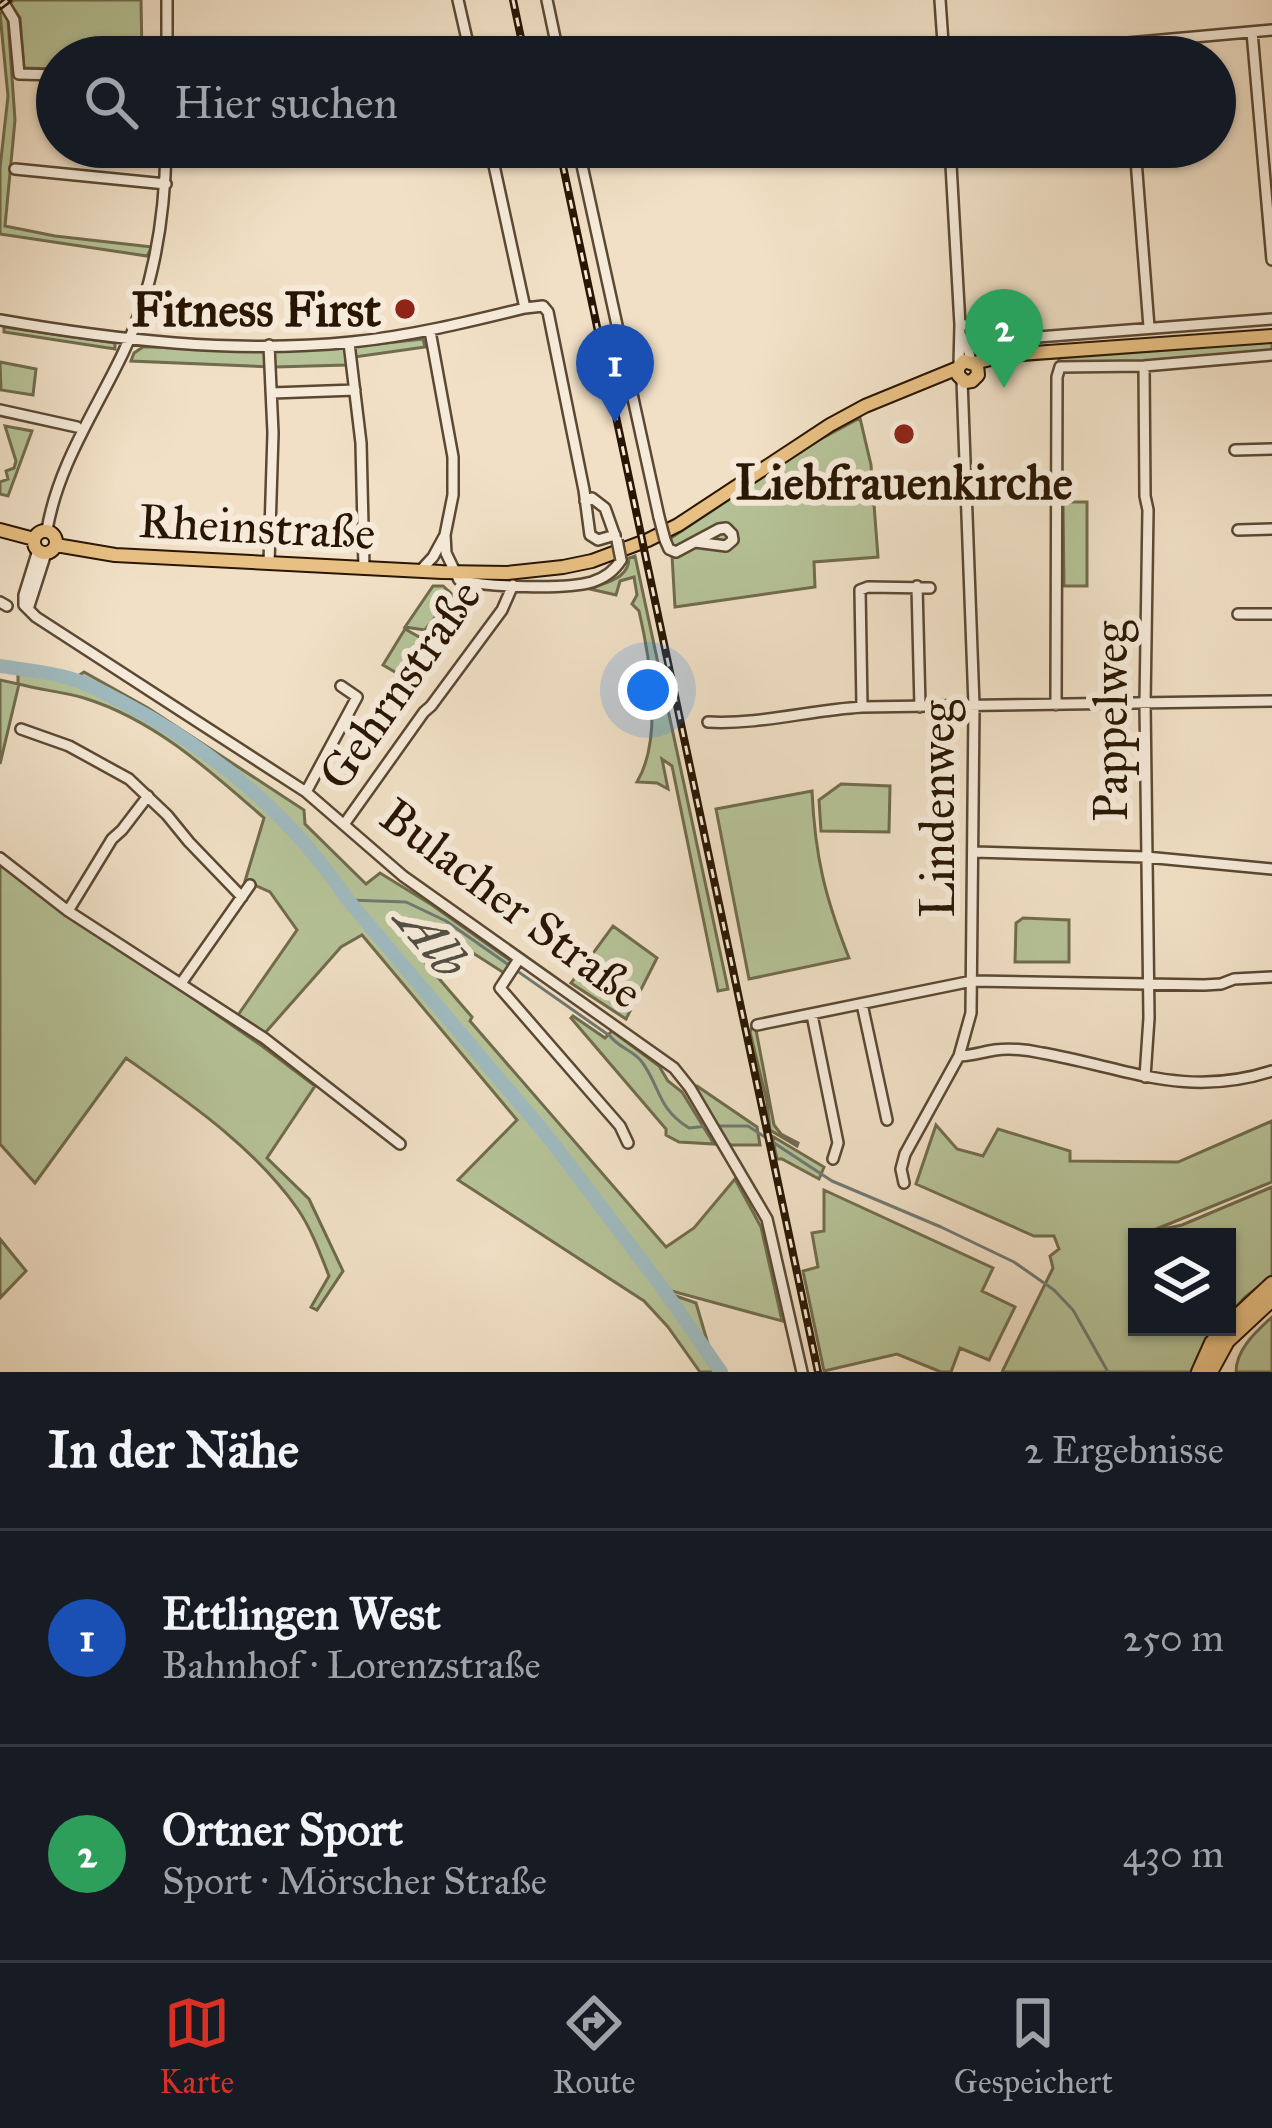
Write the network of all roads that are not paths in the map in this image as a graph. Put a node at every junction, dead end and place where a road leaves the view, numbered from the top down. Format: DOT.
graph roads {
  1 [pos="2,0"];
  2 [pos="166,0"];
  3 [pos="458,0"];
  4 [pos="547,0"];
  5 [pos="940,0"];
  6 [pos="1272,30"];
  7 [pos="1252,32"];
  8 [pos="166,36"];
  9 [pos="466,36"];
  10 [pos="555,36"];
  11 [pos="943,36"];
  12 [pos="1207,36"];
  13 [pos="36,74"];
  14 [pos="166,168"];
  15 [pos="495,168"];
  16 [pos="583,168"];
  17 [pos="951,168"];
  18 [pos="1138,168"];
  19 [pos="16,169"];
  20 [pos="166,184"];
  21 [pos="1272,260"];
  22 [pos="525,308"];
  23 [pos="0,320"];
  24 [pos="1272,320"];
  25 [pos="1149,327"];
  26 [pos="960,329"];
  27 [pos="430,331"];
  28 [pos="1272,336"];
  29 [pos="129,341"];
  30 [pos="349,343"];
  31 [pos="269,345"];
  32 [pos="1272,355"];
  33 [pos="1144,366"];
  34 [pos="967,371"];
  35 [pos="355,390"];
  36 [pos="272,393"];
  37 [pos="0,410"];
  38 [pos="77,427"];
  39 [pos="1272,449"];
  40 [pos="1234,450"];
  41 [pos="586,501"];
  42 [pos="1272,529"];
  43 [pos="0,530"];
  44 [pos="46,530"];
  45 [pos="1238,530"];
  46 [pos="446,536"];
  47 [pos="616,538"];
  48 [pos="695,542"];
  49 [pos="43,547"];
  50 [pos="268,563"];
  51 [pos="364,568"];
  52 [pos="421,570"];
  53 [pos="455,572"];
  54 [pos="513,585"];
  55 [pos="917,586"];
  56 [pos="930,588"];
  57 [pos="1238,614"];
  58 [pos="1272,614"];
  59 [pos="341,686"];
  60 [pos="1272,701"];
  61 [pos="1145,703"];
  62 [pos="1056,705"];
  63 [pos="920,706"];
  64 [pos="974,706"];
  65 [pos="862,707"];
  66 [pos="708,722"];
  67 [pos="21,729"];
  68 [pos="306,792"];
  69 [pos="148,796"];
  70 [pos="345,823"];
  71 [pos="974,852"];
  72 [pos="1146,857"];
  73 [pos="0,858"];
  74 [pos="1272,869"];
  75 [pos="250,885"];
  76 [pos="242,897"];
  77 [pos="68,911"];
  78 [pos="514,966"];
  79 [pos="1272,977"];
  80 [pos="972,981"];
  81 [pos="182,982"];
  82 [pos="1149,984"];
  83 [pos="862,1004"];
  84 [pos="812,1015"];
  85 [pos="758,1025"];
  86 [pos="959,1056"];
  87 [pos="1272,1070"];
  88 [pos="1145,1077"];
  89 [pos="887,1120"];
  90 [pos="628,1143"];
  91 [pos="400,1144"];
  92 [pos="833,1159"];
  93 [pos="904,1184"];
  94 [pos="1272,1285"];
  95 [pos="1272,1300"];
  96 [pos="1236,1322"];
  97 [pos="1236,1324"];
  98 [pos="1220,1336"];
  99 [pos="1227,1336"];
  100 [pos="1229,1336"];
  101 [pos="802,1372"];
  102 [pos="1198,1372"];
  103 [pos="1210,1372"];
  104 [pos="1224,1372"];
  1 -- 13 [label="street"];
  2 -- 8 [label="street"];
  3 -- 9 [label="street"];
  4 -- 10 [label="street"];
  5 -- 11 [label="street"];
  6 -- 7 [label="street"];
  7 -- 12 [label="street"];
  7 -- 21 [label="street"];
  14 -- 20 [label="street"];
  15 -- 22 [label="street"];
  16 -- 48 [label="street, bridge"];
  17 -- 26 [label="street, Lindenweg"];
  18 -- 25 [label="street"];
  19 -- 20 [label="street"];
  20 -- 29 [label="street"];
  22 -- 27 [label="street"];
  22 -- 41 [label="street"];
  23 -- 29 [label="street"];
  24 -- 25 [label="street"];
  25 -- 26 [label="street"];
  26 -- 34 [label="street, Lindenweg"];
  27 -- 30 [label="street"];
  27 -- 46 [label="street"];
  28 -- 34 [label="main road, Rheinstraße"];
  29 -- 31 [label="street"];
  29 -- 44 [label="street"];
  30 -- 31 [label="street"];
  30 -- 35 [label="street"];
  31 -- 36 [label="street"];
  32 -- 33 [label="street"];
  33 -- 61 [label="street, Pappelweg"];
  33 -- 62 [label="street"];
  34 -- 53 [label="main road, Rheinstraße"];
  34 -- 64 [label="street, Lindenweg"];
  35 -- 36 [label="street"];
  35 -- 51 [label="street"];
  36 -- 50 [label="street"];
  37 -- 38 [label="street"];
  39 -- 40 [label="street"];
  41 -- 47 [label="street"];
  41 -- 47 [label="street"];
  42 -- 45 [label="street"];
  43 -- 49 [label="main road, Rheinstraße"];
  44 -- 49 [label="main road"];
  46 -- 52 [label="street"];
  46 -- 53 [label="street"];
  47 -- 54 [label="street, Rheinstraße, bridge"];
  49 -- 50 [label="main road, Rheinstraße"];
  49 -- 68 [label="street, Bulacher Straße"];
  50 -- 51 [label="main road, Rheinstraße"];
  51 -- 52 [label="main road, Rheinstraße"];
  52 -- 53 [label="main road, Rheinstraße"];
  53 -- 54 [label="street, Rheinstraße"];
  54 -- 70 [label="street, Gehrnstraße"];
  55 -- 56 [label="street"];
  55 -- 63 [label="street"];
  55 -- 65 [label="street"];
  57 -- 58 [label="street"];
  59 -- 68 [label="street"];
  60 -- 61 [label="street"];
  61 -- 62 [label="street"];
  61 -- 72 [label="street, Pappelweg"];
  62 -- 64 [label="street"];
  63 -- 64 [label="street"];
  63 -- 65 [label="street"];
  64 -- 71 [label="street, Lindenweg"];
  65 -- 66 [label="street"];
  67 -- 69 [label="street"];
  68 -- 70 [label="street, Bulacher Straße"];
  69 -- 76 [label="street"];
  69 -- 77 [label="street"];
  70 -- 78 [label="street, Bulacher Straße"];
  71 -- 72 [label="street"];
  71 -- 80 [label="street, Lindenweg"];
  72 -- 74 [label="street"];
  72 -- 82 [label="street, Pappelweg"];
  73 -- 77 [label="street"];
  75 -- 76 [label="street"];
  76 -- 81 [label="street"];
  77 -- 81 [label="street"];
  78 -- 90 [label="street"];
  78 -- 101 [label="street, Bulacher Straße"];
  79 -- 82 [label="street"];
  80 -- 82 [label="street"];
  80 -- 83 [label="street"];
  80 -- 86 [label="street, Lindenweg"];
  81 -- 91 [label="street"];
  82 -- 88 [label="street, Pappelweg"];
  83 -- 84 [label="street"];
  83 -- 89 [label="street"];
  84 -- 85 [label="street"];
  84 -- 92 [label="street"];
  86 -- 88 [label="street"];
  86 -- 93 [label="street, Lindenweg"];
  87 -- 88 [label="street"];
  94 -- 96 [label="highway"];
  95 -- 97 [label="highway"];
  98 -- 102 [label="highway"];
  99 -- 103 [label="highway"];
  100 -- 104 [label="highway"];
}
